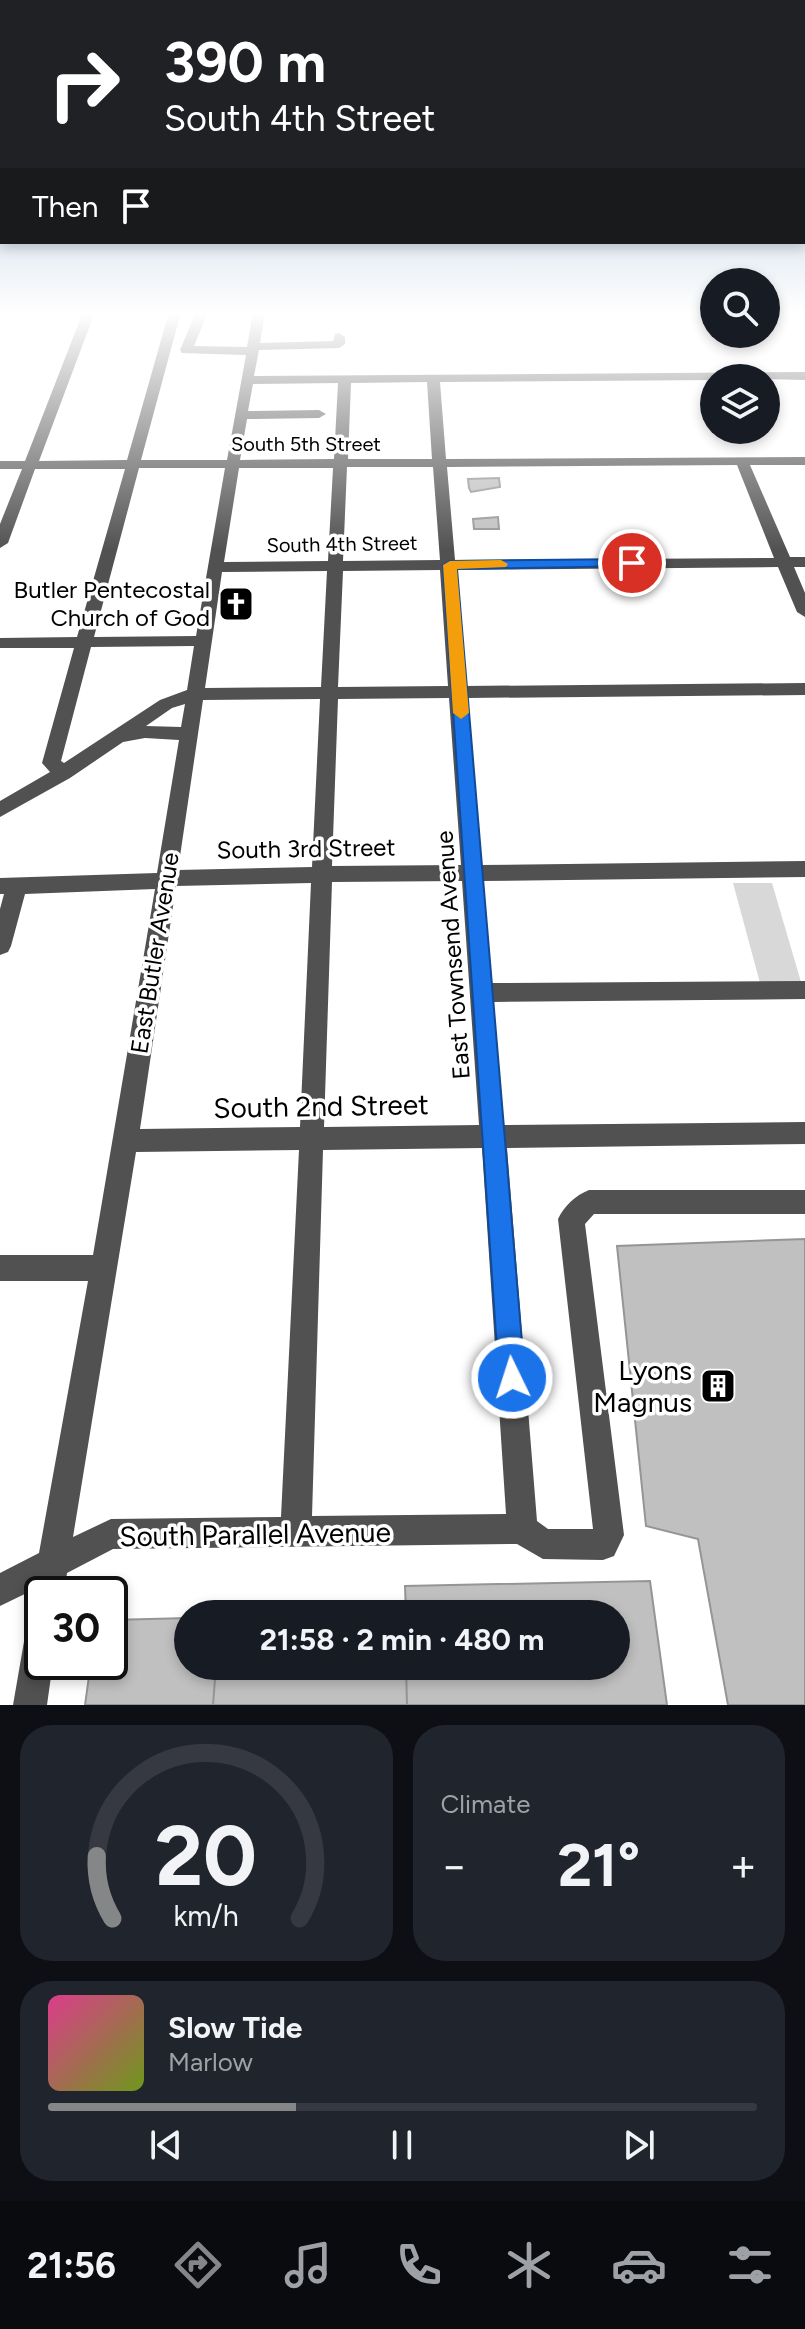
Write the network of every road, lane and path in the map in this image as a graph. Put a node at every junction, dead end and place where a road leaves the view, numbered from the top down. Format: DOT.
graph roads {
  1 [pos="59,392"];
  2 [pos="153,392"];
  3 [pos="246,392"];
  4 [pos="344,392"];
  5 [pos="434,392"];
  6 [pos="319,414"];
  7 [pos="242,415"];
  8 [pos="805,461"];
  9 [pos="742,462"];
  10 [pos="441,463"];
  11 [pos="133,464"];
  12 [pos="341,464"];
  13 [pos="0,465"];
  14 [pos="32,465"];
  15 [pos="234,465"];
  16 [pos="0,543"];
  17 [pos="784,562"];
  18 [pos="805,562"];
  19 [pos="450,565"];
  20 [pos="336,566"];
  21 [pos="215,567"];
  22 [pos="805,612"];
  23 [pos="204,641"];
  24 [pos="85,642"];
  25 [pos="0,643"];
  26 [pos="805,689"];
  27 [pos="331,693"];
  28 [pos="459,693"];
  29 [pos="195,694"];
  30 [pos="189,734"];
  31 [pos="117,738"];
  32 [pos="63,773"];
  33 [pos="0,810"];
  34 [pos="805,869"];
  35 [pos="472,873"];
  36 [pos="324,875"];
  37 [pos="166,880"];
  38 [pos="8,886"];
  39 [pos="0,946"];
  40 [pos="805,990"];
  41 [pos="481,993"];
  42 [pos="805,1133"];
  43 [pos="492,1135"];
  44 [pos="314,1138"];
  45 [pos="126,1141"];
  46 [pos="805,1202"];
  47 [pos="0,1268"];
  48 [pos="104,1268"];
  49 [pos="522,1529"];
  50 [pos="296,1533"];
  51 [pos="52,1563"];
  52 [pos="50,1576"];
  53 [pos="0,1590"];
  54 [pos="34,1680"];
  55 [pos="30,1705"];
  1 -- 14 [label="street"];
  2 -- 11 [label="street"];
  3 -- 7 [label="street, East Butler Avenue"];
  4 -- 12 [label="street"];
  5 -- 10 [label="street, East Townsend Avenue"];
  6 -- 7 [label="street"];
  7 -- 15 [label="street, East Butler Avenue"];
  8 -- 9 [label="street, South 5th Street"];
  9 -- 10 [label="street, South 5th Street"];
  9 -- 17 [label="street"];
  10 -- 12 [label="street, South 5th Street"];
  10 -- 19 [label="street, East Townsend Avenue"];
  11 -- 14 [label="street, South 5th Street"];
  11 -- 15 [label="street, South 5th Street"];
  11 -- 24 [label="street"];
  12 -- 15 [label="street, South 5th Street"];
  12 -- 20 [label="street"];
  13 -- 14 [label="street, South 5th Street"];
  14 -- 16 [label="street"];
  15 -- 21 [label="street, East Butler Avenue"];
  17 -- 18 [label="street, South 4th Street"];
  17 -- 19 [label="street, South 4th Street"];
  17 -- 22 [label="street"];
  19 -- 20 [label="street, South 4th Street"];
  19 -- 28 [label="street, East Townsend Avenue"];
  20 -- 21 [label="street, South 4th Street"];
  20 -- 27 [label="street"];
  21 -- 23 [label="street, East Butler Avenue"];
  23 -- 24 [label="street"];
  23 -- 29 [label="street, East Butler Avenue"];
  24 -- 25 [label="street"];
  24 -- 32 [label="street"];
  26 -- 28 [label="street"];
  27 -- 28 [label="street"];
  27 -- 29 [label="street"];
  27 -- 36 [label="street"];
  28 -- 35 [label="street, East Townsend Avenue"];
  29 -- 30 [label="street, East Butler Avenue"];
  29 -- 31 [label="street"];
  30 -- 31 [label="street"];
  30 -- 37 [label="street, East Butler Avenue"];
  31 -- 32 [label="street"];
  32 -- 33 [label="street"];
  34 -- 35 [label="street, South 3rd Street"];
  35 -- 36 [label="street, South 3rd Street"];
  35 -- 41 [label="street, East Townsend Avenue"];
  36 -- 37 [label="street, South 3rd Street"];
  36 -- 44 [label="street"];
  37 -- 38 [label="street, South 3rd Street"];
  37 -- 45 [label="street, East Butler Avenue"];
  38 -- 39 [label="street"];
  40 -- 41 [label="street"];
  41 -- 43 [label="street, East Townsend Avenue"];
  42 -- 43 [label="street, South 2nd Street"];
  43 -- 44 [label="street, South 2nd Street"];
  43 -- 49 [label="street, East Townsend Avenue"];
  44 -- 45 [label="street, South 2nd Street"];
  44 -- 50 [label="street"];
  45 -- 48 [label="street, East Butler Avenue"];
  46 -- 49 [label="street"];
  47 -- 48 [label="street"];
  48 -- 51 [label="street, East Butler Avenue"];
  49 -- 50 [label="street, South Parallel Avenue"];
  50 -- 51 [label="street, South Parallel Avenue"];
  51 -- 52 [label="street, East Butler Avenue"];
  51 -- 53 [label="street, South Parallel Avenue"];
  54 -- 55 [label="street"];
}
